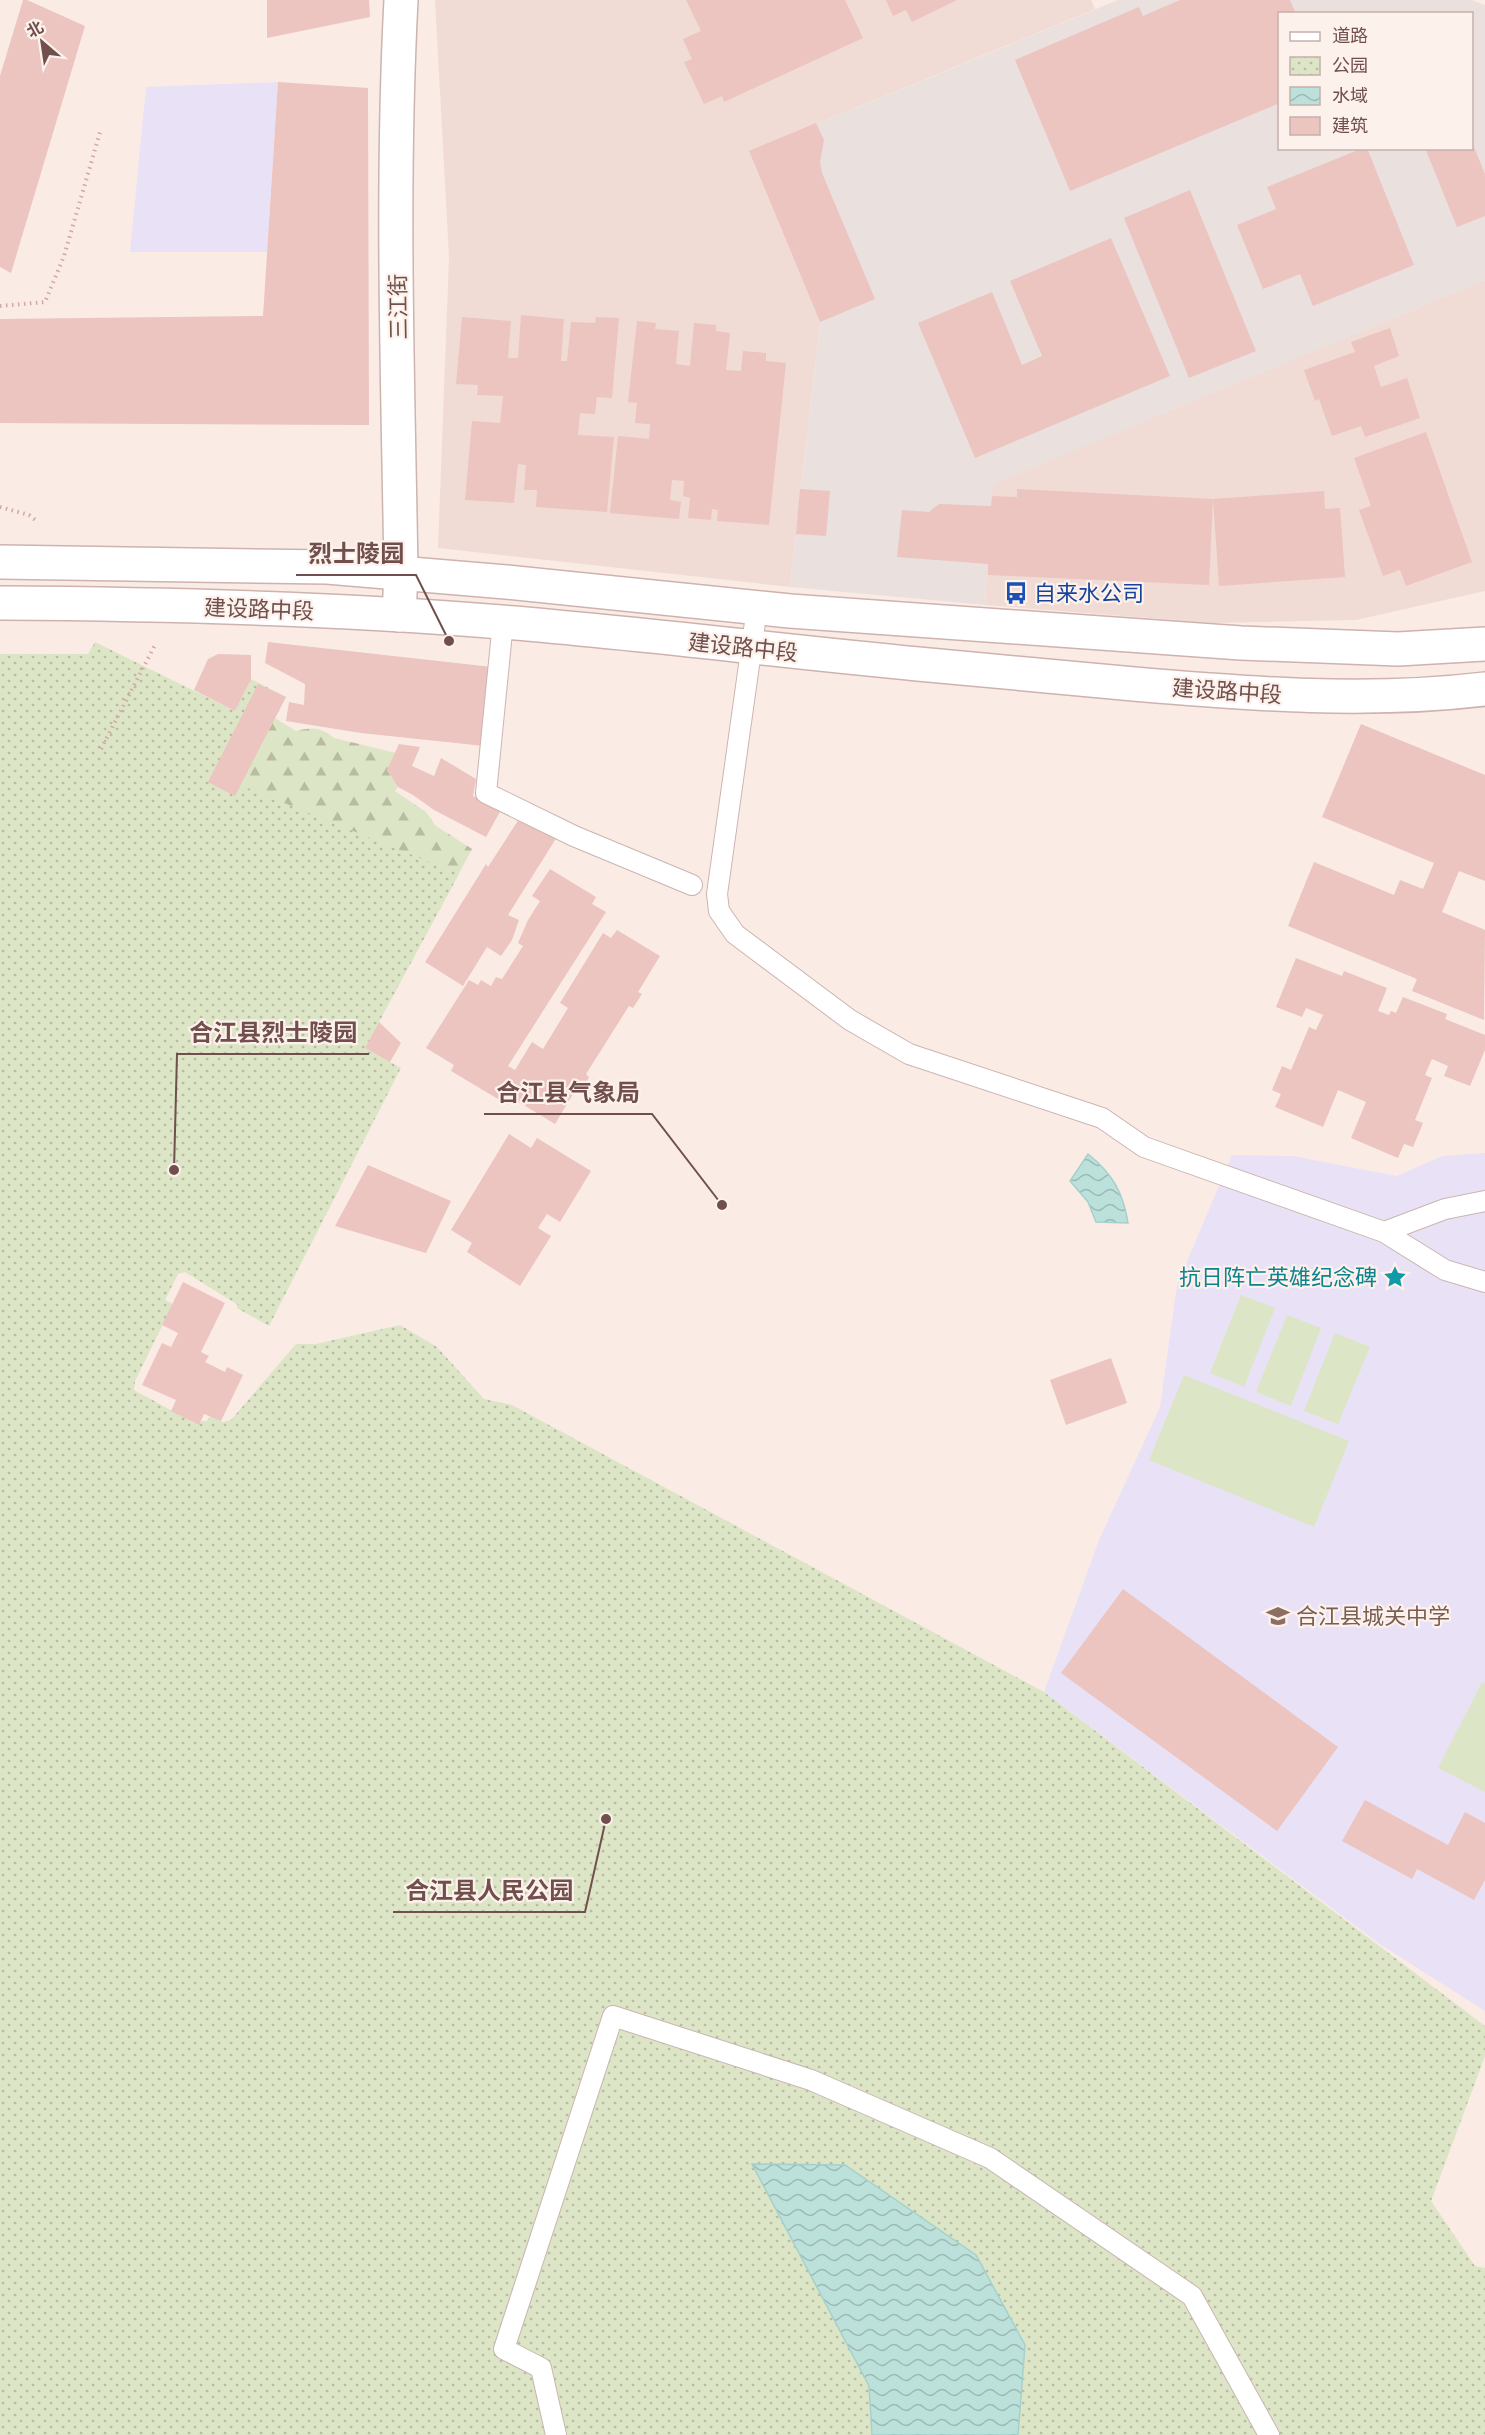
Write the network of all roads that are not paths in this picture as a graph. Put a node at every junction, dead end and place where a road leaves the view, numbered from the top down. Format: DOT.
graph roads {
  1 [pos="402,0"];
  2 [pos="0,562"];
  3 [pos="401,573"];
  4 [pos="0,603"];
  5 [pos="757,608"];
  6 [pos="399,615"];
  7 [pos="503,622"];
  8 [pos="1485,644"];
  9 [pos="752,648"];
  10 [pos="1485,689"];
  11 [pos="692,885"];
  12 [pos="1485,1201"];
  13 [pos="1384,1232"];
  14 [pos="1485,1282"];
  15 [pos="556,2435"];
  16 [pos="1269,2435"];
  1 -- 3 [label="main road, 三江街"];
  2 -- 3 [label="main road, 建设路中段"];
  3 -- 5 [label="main road, 建设路中段"];
  3 -- 6 [label="main road, 三江街"];
  4 -- 6 [label="main road, 建设路中段"];
  5 -- 8 [label="main road, 建设路中段"];
  5 -- 9 [label="lane"];
  6 -- 7 [label="main road, 建设路中段"];
  7 -- 9 [label="main road, 建设路中段"];
  7 -- 11 [label="lane"];
  9 -- 10 [label="main road, 建设路中段"];
  9 -- 13 [label="lane"];
  12 -- 13 [label="lane"];
  13 -- 14 [label="lane"];
  15 -- 16 [label="lane"];
}
